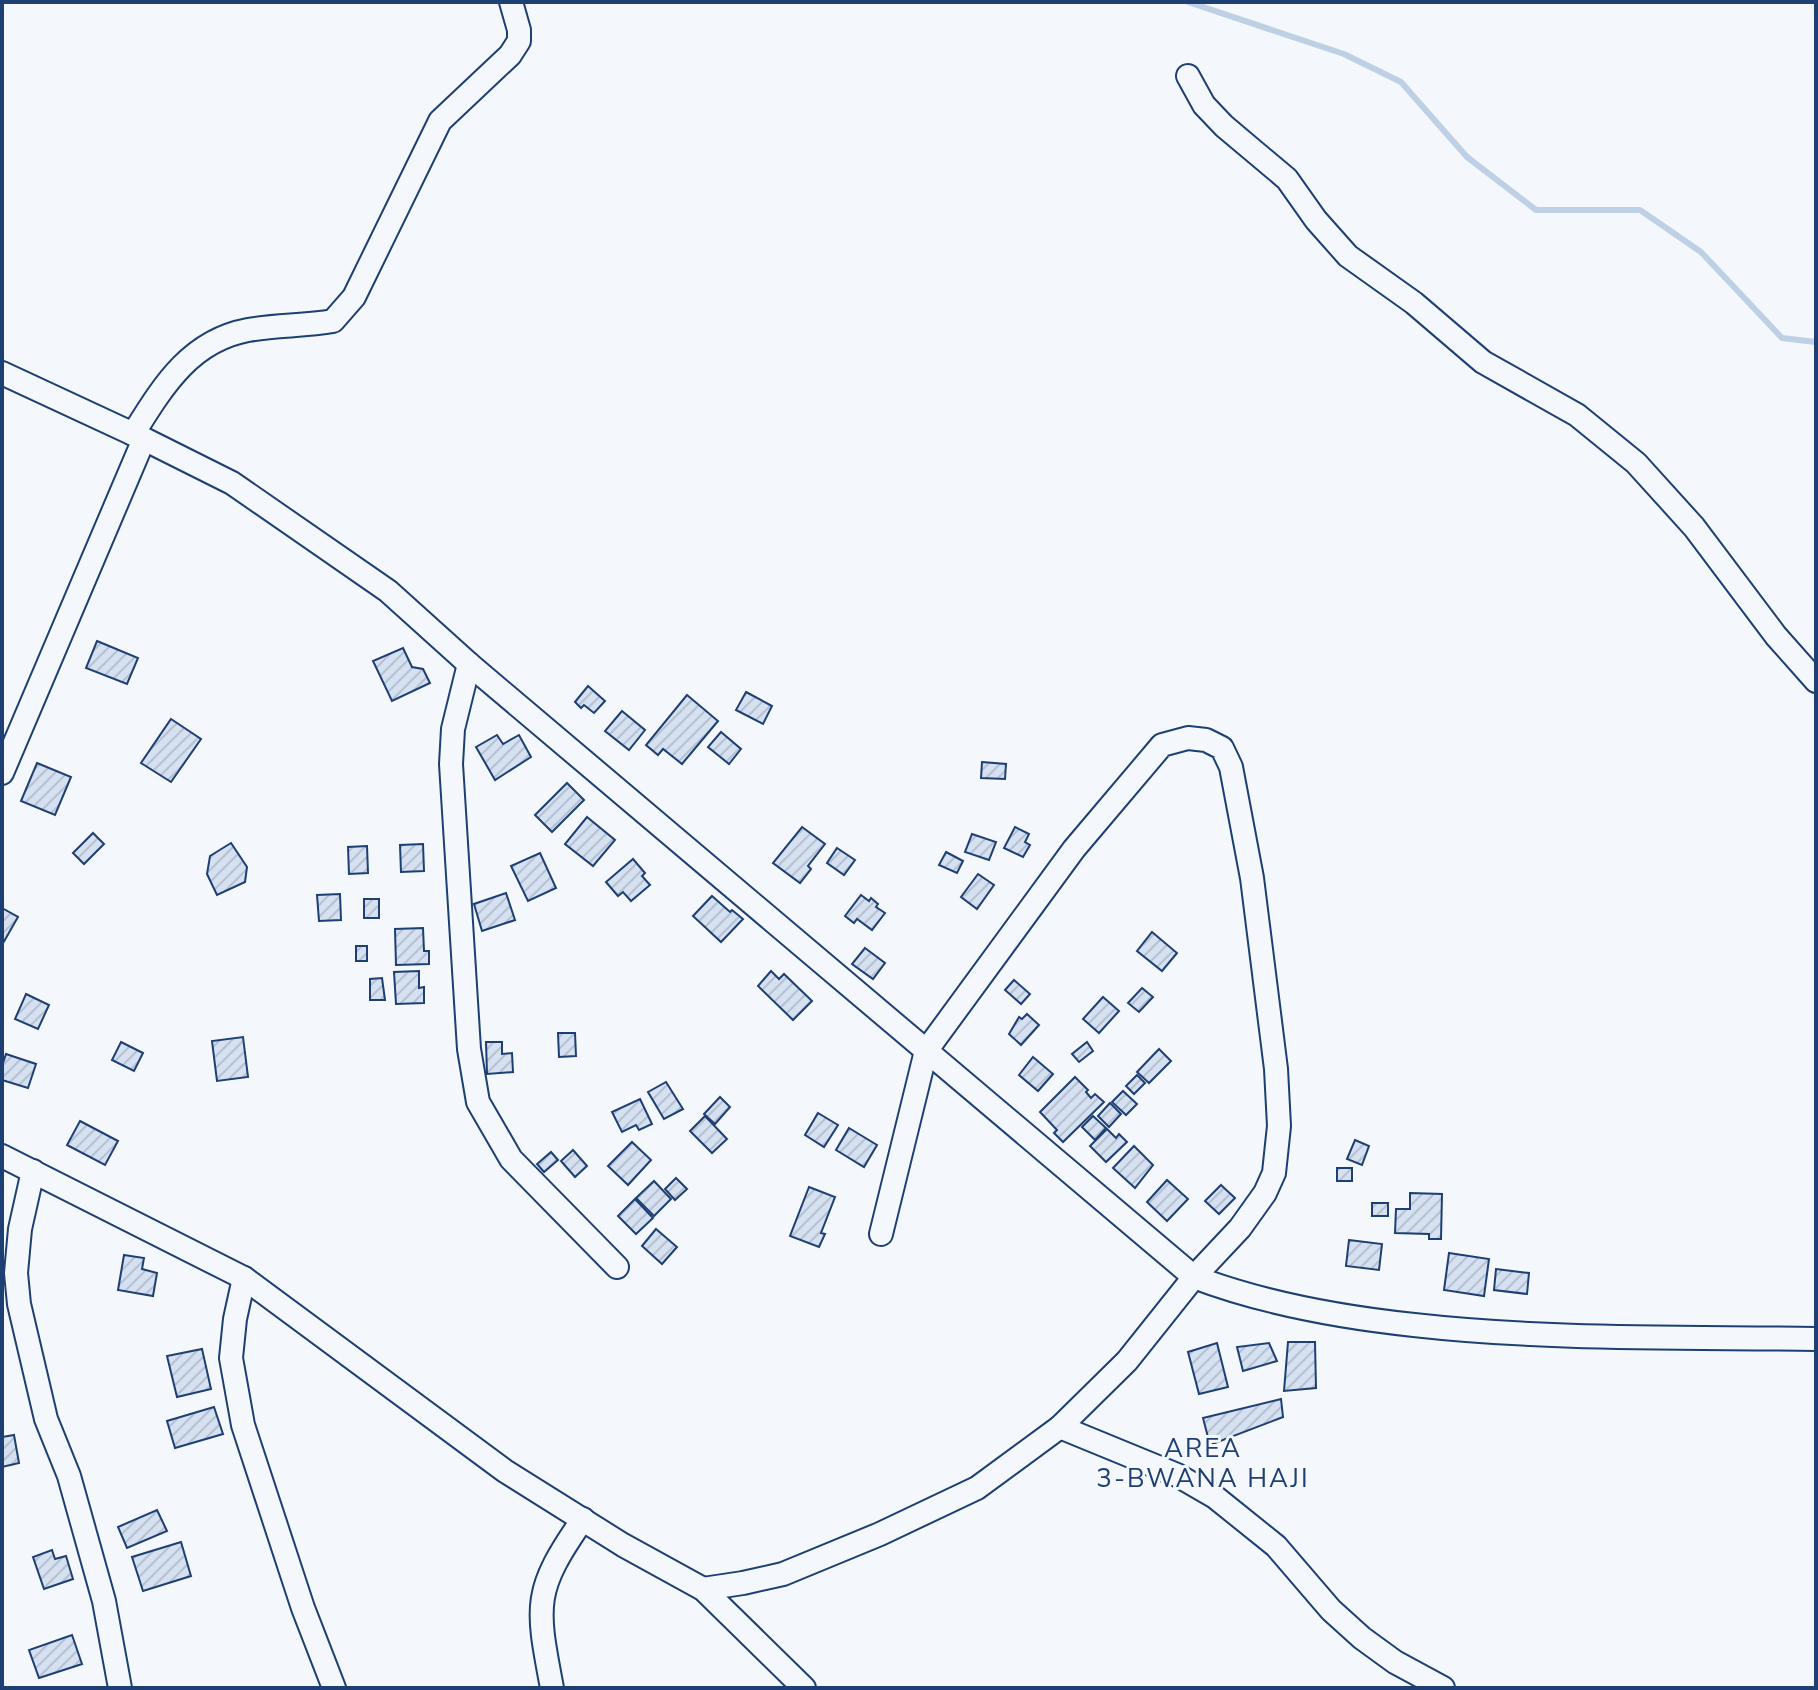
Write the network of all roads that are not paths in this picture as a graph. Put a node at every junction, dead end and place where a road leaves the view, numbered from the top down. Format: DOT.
graph roads {
  1 [pos="511,2"];
  2 [pos="1188,76"];
  3 [pos="2,373"];
  4 [pos="139,436"];
  5 [pos="469,664"];
  6 [pos="1816,681"];
  7 [pos="2,773"];
  8 [pos="926,1051"];
  9 [pos="2,1156"];
  10 [pos="33,1171"];
  11 [pos="881,1234"];
  12 [pos="617,1267"];
  13 [pos="1194,1277"];
  14 [pos="244,1278"];
  15 [pos="1816,1339"];
  16 [pos="1060,1427"];
  17 [pos="583,1519"];
  18 [pos="703,1589"];
  19 [pos="120,1688"];
  20 [pos="334,1688"];
  21 [pos="552,1688"];
  22 [pos="804,1688"];
  23 [pos="1443,1688"];
  1 -- 4 [label="street"];
  2 -- 6 [label="street"];
  3 -- 4 [label="street"];
  4 -- 5 [label="street"];
  4 -- 7 [label="street"];
  5 -- 8 [label="street"];
  5 -- 12 [label="street"];
  8 -- 11 [label="street"];
  8 -- 13 [label="street"];
  8 -- 13 [label="street"];
  9 -- 10 [label="street"];
  10 -- 14 [label="street"];
  10 -- 19 [label="street"];
  13 -- 15 [label="street"];
  13 -- 16 [label="street"];
  14 -- 17 [label="street"];
  14 -- 20 [label="street"];
  16 -- 18 [label="street"];
  16 -- 23 [label="street"];
  17 -- 18 [label="street"];
  17 -- 21 [label="street"];
  18 -- 22 [label="street"];
}
